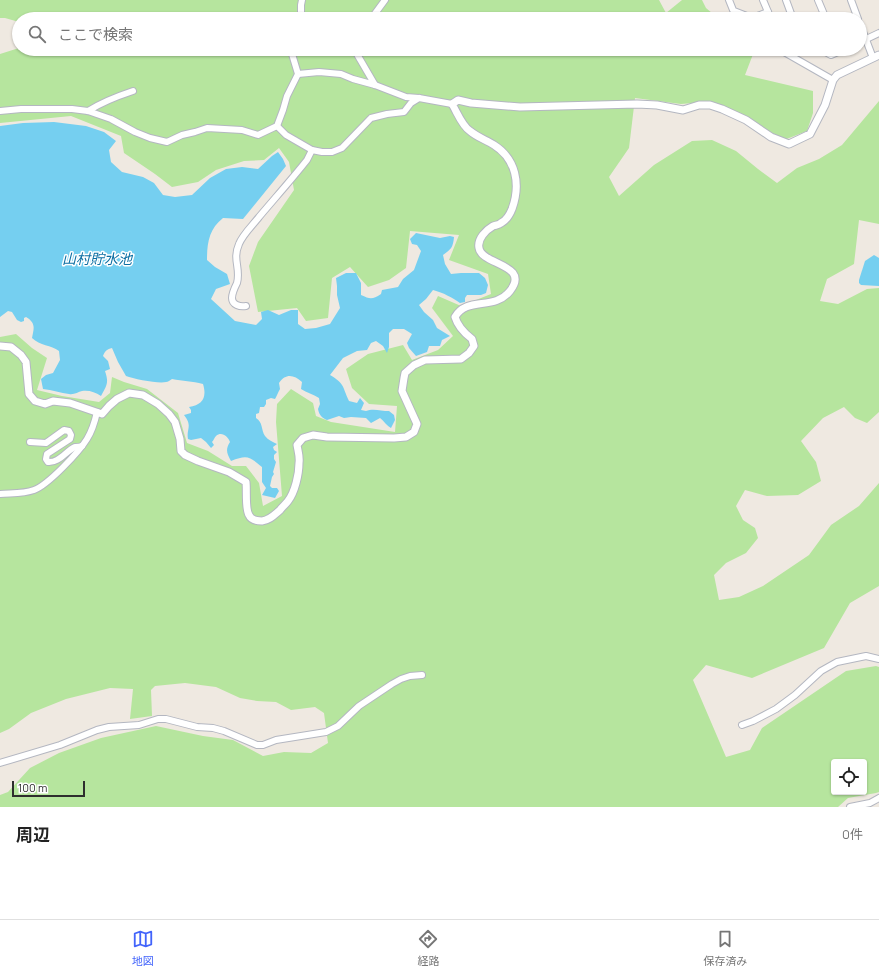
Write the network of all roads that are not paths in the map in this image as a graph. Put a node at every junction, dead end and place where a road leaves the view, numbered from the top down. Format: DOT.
graph roads {
  1 [pos="302,0"];
  2 [pos="385,0"];
  3 [pos="729,0"];
  4 [pos="764,0"];
  5 [pos="786,0"];
  6 [pos="818,0"];
  7 [pos="850,0"];
  8 [pos="301,12"];
  9 [pos="376,12"];
  10 [pos="737,12"];
  11 [pos="768,12"];
  12 [pos="790,12"];
  13 [pos="823,12"];
  14 [pos="855,12"];
  15 [pos="879,33"];
  16 [pos="867,39"];
  17 [pos="867,46"];
  18 [pos="293,56"];
  19 [pos="358,56"];
  20 [pos="791,56"];
  21 [pos="876,56"];
  22 [pos="298,74"];
  23 [pos="833,80"];
  24 [pos="375,85"];
  25 [pos="133,91"];
  26 [pos="419,98"];
  27 [pos="452,104"];
  28 [pos="0,111"];
  29 [pos="88,111"];
  30 [pos="277,126"];
  31 [pos="312,150"];
  32 [pos="246,306"];
  33 [pos="0,346"];
  34 [pos="97,412"];
  35 [pos="30,442"];
  36 [pos="82,446"];
  37 [pos="0,494"];
  38 [pos="879,659"];
  39 [pos="422,675"];
  40 [pos="742,725"];
  41 [pos="0,763"];
  42 [pos="879,798"];
  43 [pos="850,807"];
  1 -- 8 [label="street"];
  2 -- 9 [label="street"];
  3 -- 10 [label="street"];
  4 -- 11 [label="street"];
  5 -- 12 [label="street"];
  6 -- 13 [label="street"];
  7 -- 14 [label="street"];
  15 -- 16 [label="street"];
  17 -- 21 [label="street"];
  18 -- 22 [label="street"];
  19 -- 24 [label="street"];
  20 -- 23 [label="street"];
  21 -- 23 [label="street"];
  22 -- 24 [label="street"];
  22 -- 30 [label="street"];
  23 -- 27 [label="street"];
  24 -- 26 [label="street"];
  25 -- 29 [label="street"];
  26 -- 27 [label="street"];
  26 -- 31 [label="street"];
  27 -- 34 [label="street"];
  28 -- 29 [label="street"];
  29 -- 30 [label="street"];
  30 -- 31 [label="street"];
  31 -- 32 [label="street"];
  33 -- 34 [label="street"];
  34 -- 36 [label="street"];
  35 -- 36 [label="street"];
  36 -- 37 [label="street"];
  38 -- 40 [label="street"];
  39 -- 41 [label="street"];
  42 -- 43 [label="street"];
}
